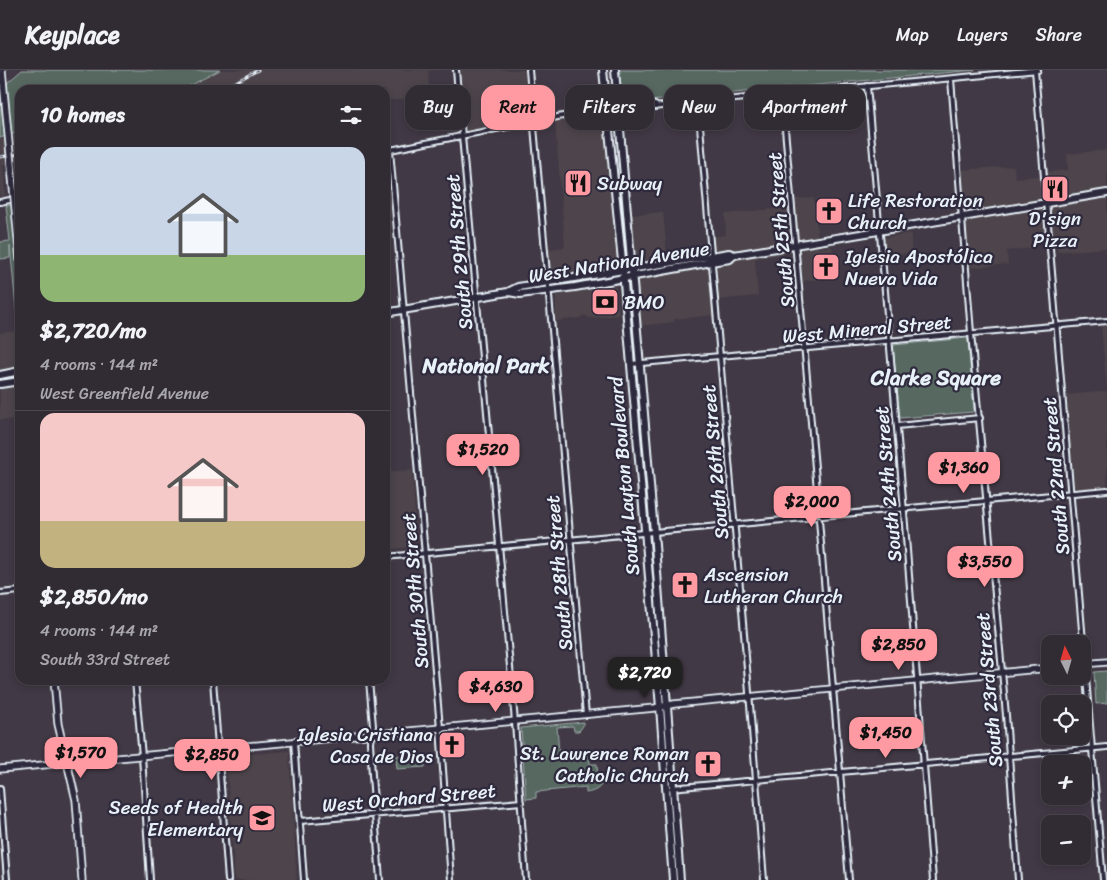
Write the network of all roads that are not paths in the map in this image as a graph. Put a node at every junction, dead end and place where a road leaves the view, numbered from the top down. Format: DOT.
graph roads {
  1 [pos="2,70"];
  2 [pos="456,70"];
  3 [pos="529,70"];
  4 [pos="603,70"];
  5 [pos="615,70"];
  6 [pos="1036,70"];
  7 [pos="952,79"];
  8 [pos="530,85"];
  9 [pos="604,85"];
  10 [pos="616,85"];
  11 [pos="865,86"];
  12 [pos="868,86"];
  13 [pos="664,105"];
  14 [pos="655,106"];
  15 [pos="493,130"];
  16 [pos="535,130"];
  17 [pos="609,130"];
  18 [pos="621,130"];
  19 [pos="700,130"];
  20 [pos="785,130"];
  21 [pos="462,136"];
  22 [pos="390,149"];
  23 [pos="390,180"];
  24 [pos="615,192"];
  25 [pos="1107,193"];
  26 [pos="15,199"];
  27 [pos="0,202"];
  28 [pos="1046,203"];
  29 [pos="15,208"];
  30 [pos="963,217"];
  31 [pos="628,218"];
  32 [pos="879,231"];
  33 [pos="796,245"];
  34 [pos="712,259"];
  35 [pos="633,268"];
  36 [pos="623,270"];
  37 [pos="633,276"];
  38 [pos="623,278"];
  39 [pos="548,282"];
  40 [pos="548,290"];
  41 [pos="508,292"];
  42 [pos="477,298"];
  43 [pos="403,310"];
  44 [pos="390,312"];
  45 [pos="1107,321"];
  46 [pos="1057,326"];
  47 [pos="971,333"];
  48 [pos="889,340"];
  49 [pos="805,348"];
  50 [pos="720,356"];
  51 [pos="639,363"];
  52 [pos="630,364"];
  53 [pos="15,372"];
  54 [pos="0,375"];
  55 [pos="15,381"];
  56 [pos="0,384"];
  57 [pos="980,418"];
  58 [pos="896,426"];
  59 [pos="1107,490"];
  60 [pos="1071,494"];
  61 [pos="986,501"];
  62 [pos="904,509"];
  63 [pos="821,515"];
  64 [pos="817,519"];
  65 [pos="734,524"];
  66 [pos="654,532"];
  67 [pos="644,533"];
  68 [pos="570,539"];
  69 [pos="498,546"];
  70 [pos="425,553"];
  71 [pos="390,556"];
  72 [pos="15,592"];
  73 [pos="0,593"];
  74 [pos="1082,635"];
  75 [pos="1107,662"];
  76 [pos="1091,663"];
  77 [pos="1041,669"];
  78 [pos="1002,672"];
  79 [pos="917,680"];
  80 [pos="54,685"];
  81 [pos="135,685"];
  82 [pos="213,685"];
  83 [pos="368,685"];
  84 [pos="1086,685"];
  85 [pos="834,688"];
  86 [pos="749,696"];
  87 [pos="668,705"];
  88 [pos="660,707"];
  89 [pos="586,714"];
  90 [pos="515,722"];
  91 [pos="440,728"];
  92 [pos="371,734"];
  93 [pos="294,741"];
  94 [pos="1107,748"];
  95 [pos="219,749"];
  96 [pos="1093,749"];
  97 [pos="142,756"];
  98 [pos="1008,757"];
  99 [pos="66,763"];
  100 [pos="924,765"];
  101 [pos="0,770"];
  102 [pos="840,772"];
  103 [pos="756,780"];
  104 [pos="0,788"];
  105 [pos="669,788"];
  106 [pos="521,802"];
  107 [pos="446,809"];
  108 [pos="375,815"];
  109 [pos="300,822"];
  110 [pos="2,846"];
  111 [pos="6,880"];
  112 [pos="82,880"];
  113 [pos="150,880"];
  114 [pos="228,880"];
  115 [pos="304,880"];
  116 [pos="380,880"];
  117 [pos="451,880"];
  118 [pos="526,880"];
  119 [pos="673,880"];
  120 [pos="680,880"];
  121 [pos="764,880"];
  122 [pos="849,880"];
  123 [pos="933,880"];
  124 [pos="1018,880"];
  125 [pos="1103,880"];
  1 -- 29 [label="main road, bridge"];
  2 -- 21 [label="street, South 29th Street"];
  3 -- 8 [label="street, South 28th Street"];
  4 -- 9 [label="main road, South Layton Boulevard"];
  5 -- 10 [label="main road, South Layton Boulevard"];
  6 -- 7 [label="street"];
  6 -- 28 [label="street, South 22nd Street"];
  7 -- 12 [label="street"];
  7 -- 30 [label="street, South 23rd Street"];
  11 -- 12 [label="street"];
  12 -- 32 [label="street, South 24th Street"];
  13 -- 14 [label="street"];
  15 -- 21 [label="street"];
  16 -- 39 [label="street, South 28th Street"];
  17 -- 24 [label="main road, South Layton Boulevard"];
  18 -- 31 [label="main road, South Layton Boulevard"];
  19 -- 34 [label="street, South 26th Street"];
  20 -- 33 [label="street, South 25th Street"];
  21 -- 22 [label="street"];
  21 -- 42 [label="street, South 29th Street"];
  23 -- 43 [label="street, South 30th Street"];
  24 -- 31 [label="main road"];
  24 -- 36 [label="main road, South Layton Boulevard"];
  25 -- 28 [label="main road, West National Avenue"];
  26 -- 27 [label="street"];
  28 -- 30 [label="main road, West National Avenue"];
  28 -- 46 [label="street, South 22nd Street"];
  30 -- 32 [label="main road, West National Avenue"];
  30 -- 47 [label="street, South 23rd Street"];
  31 -- 35 [label="main road, South Layton Boulevard"];
  32 -- 33 [label="main road, West National Avenue"];
  32 -- 48 [label="street, South 24th Street"];
  33 -- 34 [label="main road, West National Avenue"];
  33 -- 49 [label="street, South 25th Street"];
  34 -- 35 [label="main road, West National Avenue"];
  34 -- 37 [label="main road, West National Avenue"];
  34 -- 50 [label="street, South 26th Street"];
  35 -- 36 [label="main road, West National Avenue"];
  35 -- 37 [label="main road, South Layton Boulevard"];
  36 -- 38 [label="main road, South Layton Boulevard"];
  36 -- 39 [label="main road, West National Avenue"];
  37 -- 38 [label="main road, West National Avenue"];
  37 -- 51 [label="main road, South Layton Boulevard"];
  38 -- 40 [label="main road, West National Avenue"];
  38 -- 52 [label="main road, South Layton Boulevard"];
  39 -- 40 [label="street, South 28th Street"];
  39 -- 41 [label="main road, West National Avenue"];
  40 -- 41 [label="main road, West National Avenue"];
  40 -- 68 [label="street, South 28th Street"];
  41 -- 42 [label="main road, West National Avenue"];
  42 -- 43 [label="main road, West National Avenue"];
  42 -- 69 [label="street, South 29th Street"];
  43 -- 44 [label="main road, West National Avenue"];
  43 -- 70 [label="street, South 30th Street"];
  45 -- 46 [label="street, West Mineral Street"];
  46 -- 47 [label="street, West Mineral Street"];
  46 -- 60 [label="street, South 22nd Street"];
  47 -- 48 [label="street, West Mineral Street"];
  47 -- 57 [label="street, South 23rd Street"];
  48 -- 49 [label="street, West Mineral Street"];
  48 -- 58 [label="street, South 24th Street"];
  49 -- 50 [label="street, West Mineral Street"];
  49 -- 63 [label="street, South 25th Street"];
  50 -- 51 [label="street, West Mineral Street"];
  50 -- 65 [label="street, South 26th Street"];
  51 -- 52 [label="street, West Mineral Street"];
  51 -- 66 [label="main road, South Layton Boulevard"];
  52 -- 67 [label="main road, South Layton Boulevard"];
  53 -- 54 [label="main road"];
  55 -- 56 [label="main road"];
  57 -- 58 [label="street"];
  57 -- 61 [label="street, South 23rd Street"];
  58 -- 62 [label="street, South 24th Street"];
  59 -- 60 [label="street"];
  60 -- 61 [label="street"];
  60 -- 74 [label="street, South 22nd Street"];
  61 -- 62 [label="street"];
  61 -- 78 [label="street, South 23rd Street"];
  62 -- 63 [label="street"];
  62 -- 79 [label="street, South 24th Street"];
  63 -- 64 [label="street"];
  64 -- 65 [label="street"];
  64 -- 85 [label="street"];
  65 -- 66 [label="street"];
  65 -- 86 [label="street, South 26th Street"];
  66 -- 67 [label="street"];
  66 -- 87 [label="main road, South Layton Boulevard"];
  67 -- 68 [label="street"];
  67 -- 88 [label="main road, South Layton Boulevard"];
  68 -- 69 [label="street"];
  68 -- 89 [label="street, South 28th Street"];
  69 -- 70 [label="street"];
  69 -- 90 [label="street, South 29th Street"];
  70 -- 71 [label="street"];
  70 -- 91 [label="street, South 30th Street"];
  72 -- 73 [label="street"];
  75 -- 76 [label="main road"];
  77 -- 78 [label="main road"];
  78 -- 79 [label="main road"];
  78 -- 98 [label="street, South 23rd Street"];
  79 -- 85 [label="main road"];
  79 -- 100 [label="street, South 24th Street"];
  80 -- 99 [label="main road"];
  81 -- 97 [label="street"];
  82 -- 95 [label="street"];
  83 -- 92 [label="street"];
  84 -- 96 [label="street, South 22nd Street"];
  85 -- 86 [label="main road"];
  85 -- 102 [label="street"];
  86 -- 87 [label="main road"];
  86 -- 103 [label="street, South 26th Street"];
  87 -- 88 [label="main road"];
  87 -- 105 [label="main road, South Layton Boulevard"];
  88 -- 89 [label="main road"];
  88 -- 105 [label="main road, South Layton Boulevard"];
  89 -- 90 [label="main road"];
  90 -- 91 [label="main road"];
  90 -- 106 [label="street, South 29th Street"];
  91 -- 92 [label="main road"];
  91 -- 107 [label="street, South 30th Street"];
  92 -- 93 [label="main road"];
  92 -- 108 [label="street"];
  93 -- 95 [label="main road"];
  93 -- 109 [label="street"];
  94 -- 96 [label="street"];
  95 -- 97 [label="main road"];
  95 -- 114 [label="street"];
  96 -- 98 [label="street"];
  96 -- 125 [label="street, South 22nd Street"];
  97 -- 99 [label="main road"];
  97 -- 113 [label="street"];
  98 -- 100 [label="street"];
  98 -- 124 [label="street, South 23rd Street"];
  99 -- 101 [label="main road"];
  99 -- 112 [label="main road"];
  100 -- 102 [label="street"];
  100 -- 123 [label="street, South 24th Street"];
  102 -- 103 [label="street"];
  102 -- 122 [label="street"];
  103 -- 105 [label="street"];
  103 -- 121 [label="street, South 26th Street"];
  104 -- 110 [label="street"];
  105 -- 119 [label="main road, South Layton Boulevard"];
  105 -- 120 [label="main road, South Layton Boulevard"];
  106 -- 107 [label="street, West Orchard Street"];
  106 -- 118 [label="street, South 29th Street"];
  107 -- 108 [label="street, West Orchard Street"];
  107 -- 117 [label="street, South 30th Street"];
  108 -- 109 [label="street, West Orchard Street"];
  108 -- 116 [label="street"];
  109 -- 115 [label="street"];
  110 -- 111 [label="street"];
}
